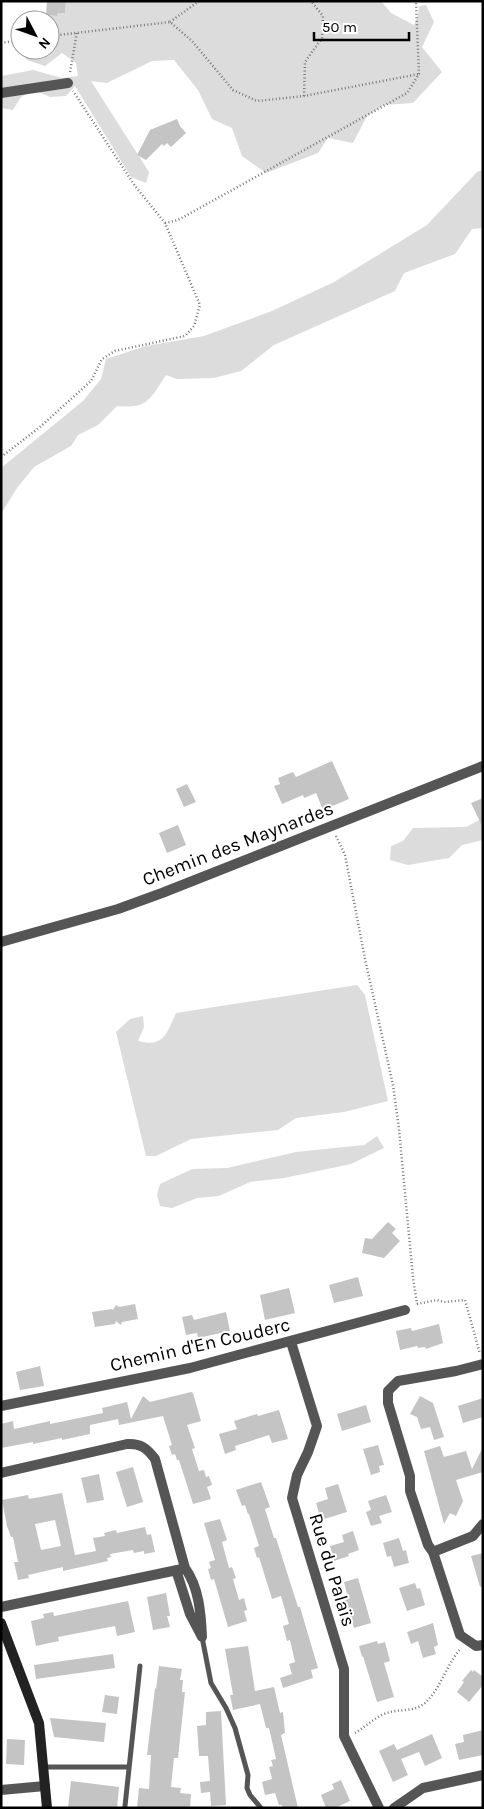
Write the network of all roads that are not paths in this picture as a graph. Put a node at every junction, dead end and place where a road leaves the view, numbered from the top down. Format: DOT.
graph roads {
  1 [pos="68,83"];
  2 [pos="1,94"];
  3 [pos="483,766"];
  4 [pos="1,942"];
  5 [pos="405,1310"];
  6 [pos="291,1342"];
  7 [pos="482,1364"];
  8 [pos="1,1406"];
  9 [pos="1,1473"];
  10 [pos="483,1524"];
  11 [pos="434,1552"];
  12 [pos="181,1569"];
  13 [pos="1,1607"];
  14 [pos="1,1623"];
  15 [pos="202,1637"];
  16 [pos="483,1645"];
  17 [pos="140,1666"];
  18 [pos="44,1766"];
  19 [pos="129,1767"];
  20 [pos="483,1775"];
  21 [pos="45,1786"];
  22 [pos="1,1790"];
  23 [pos="125,1806"];
  24 [pos="47,1808"];
  25 [pos="261,1808"];
  26 [pos="379,1808"];
  27 [pos="394,1808"];
  1 -- 2 [label="street"];
  3 -- 4 [label="street, Chemin des Maynardes"];
  5 -- 6 [label="street, Chemin d'En Couderc"];
  6 -- 8 [label="street, Chemin d'En Couderc"];
  6 -- 26 [label="street, Rue du Palaïs"];
  7 -- 11 [label="street"];
  9 -- 12 [label="street"];
  10 -- 11 [label="street"];
  11 -- 16 [label="street"];
  12 -- 13 [label="street"];
  12 -- 15 [label="street"];
  14 -- 18 [label="street"];
  15 -- 25 [label="lane"];
  17 -- 19 [label="lane"];
  18 -- 19 [label="lane"];
  18 -- 21 [label="street"];
  19 -- 23 [label="lane"];
  20 -- 27 [label="street"];
  21 -- 22 [label="street"];
  21 -- 24 [label="street"];
}
